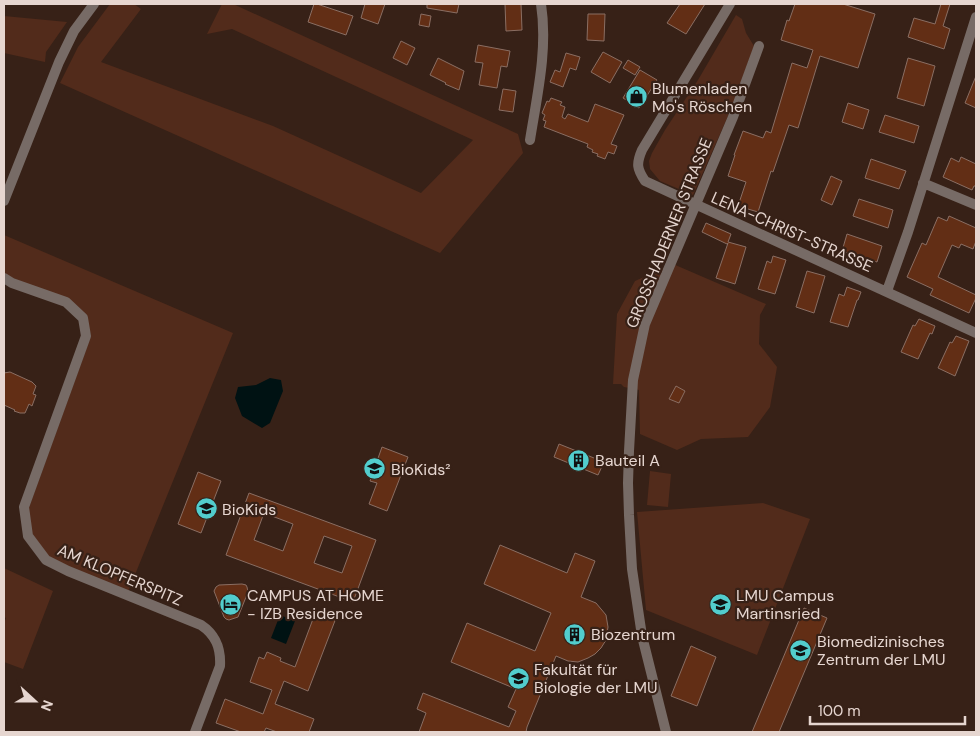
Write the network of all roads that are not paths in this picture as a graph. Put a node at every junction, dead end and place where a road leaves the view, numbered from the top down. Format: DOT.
graph roads {
  1 [pos="94,4"];
  2 [pos="542,4"];
  3 [pos="730,4"];
  4 [pos="976,17"];
  5 [pos="759,46"];
  6 [pos="530,140"];
  7 [pos="923,184"];
  8 [pos="4,201"];
  9 [pos="695,205"];
  10 [pos="976,205"];
  11 [pos="4,278"];
  12 [pos="887,291"];
  13 [pos="976,333"];
  14 [pos="195,732"];
  15 [pos="666,732"];
  1 -- 8 [label="street"];
  2 -- 6 [label="street"];
  3 -- 9 [label="street, LENA-CHRIST-STRASSE"];
  4 -- 7 [label="street"];
  5 -- 9 [label="street, GROSSHADERNER STRASSE"];
  7 -- 10 [label="street"];
  7 -- 12 [label="street"];
  9 -- 12 [label="street, LENA-CHRIST-STRASSE"];
  9 -- 15 [label="street, GROSSHADERNER STRASSE"];
  11 -- 14 [label="street, AM KLOPFERSPITZ"];
  12 -- 13 [label="street, LENA-CHRIST-STRASSE"];
}
